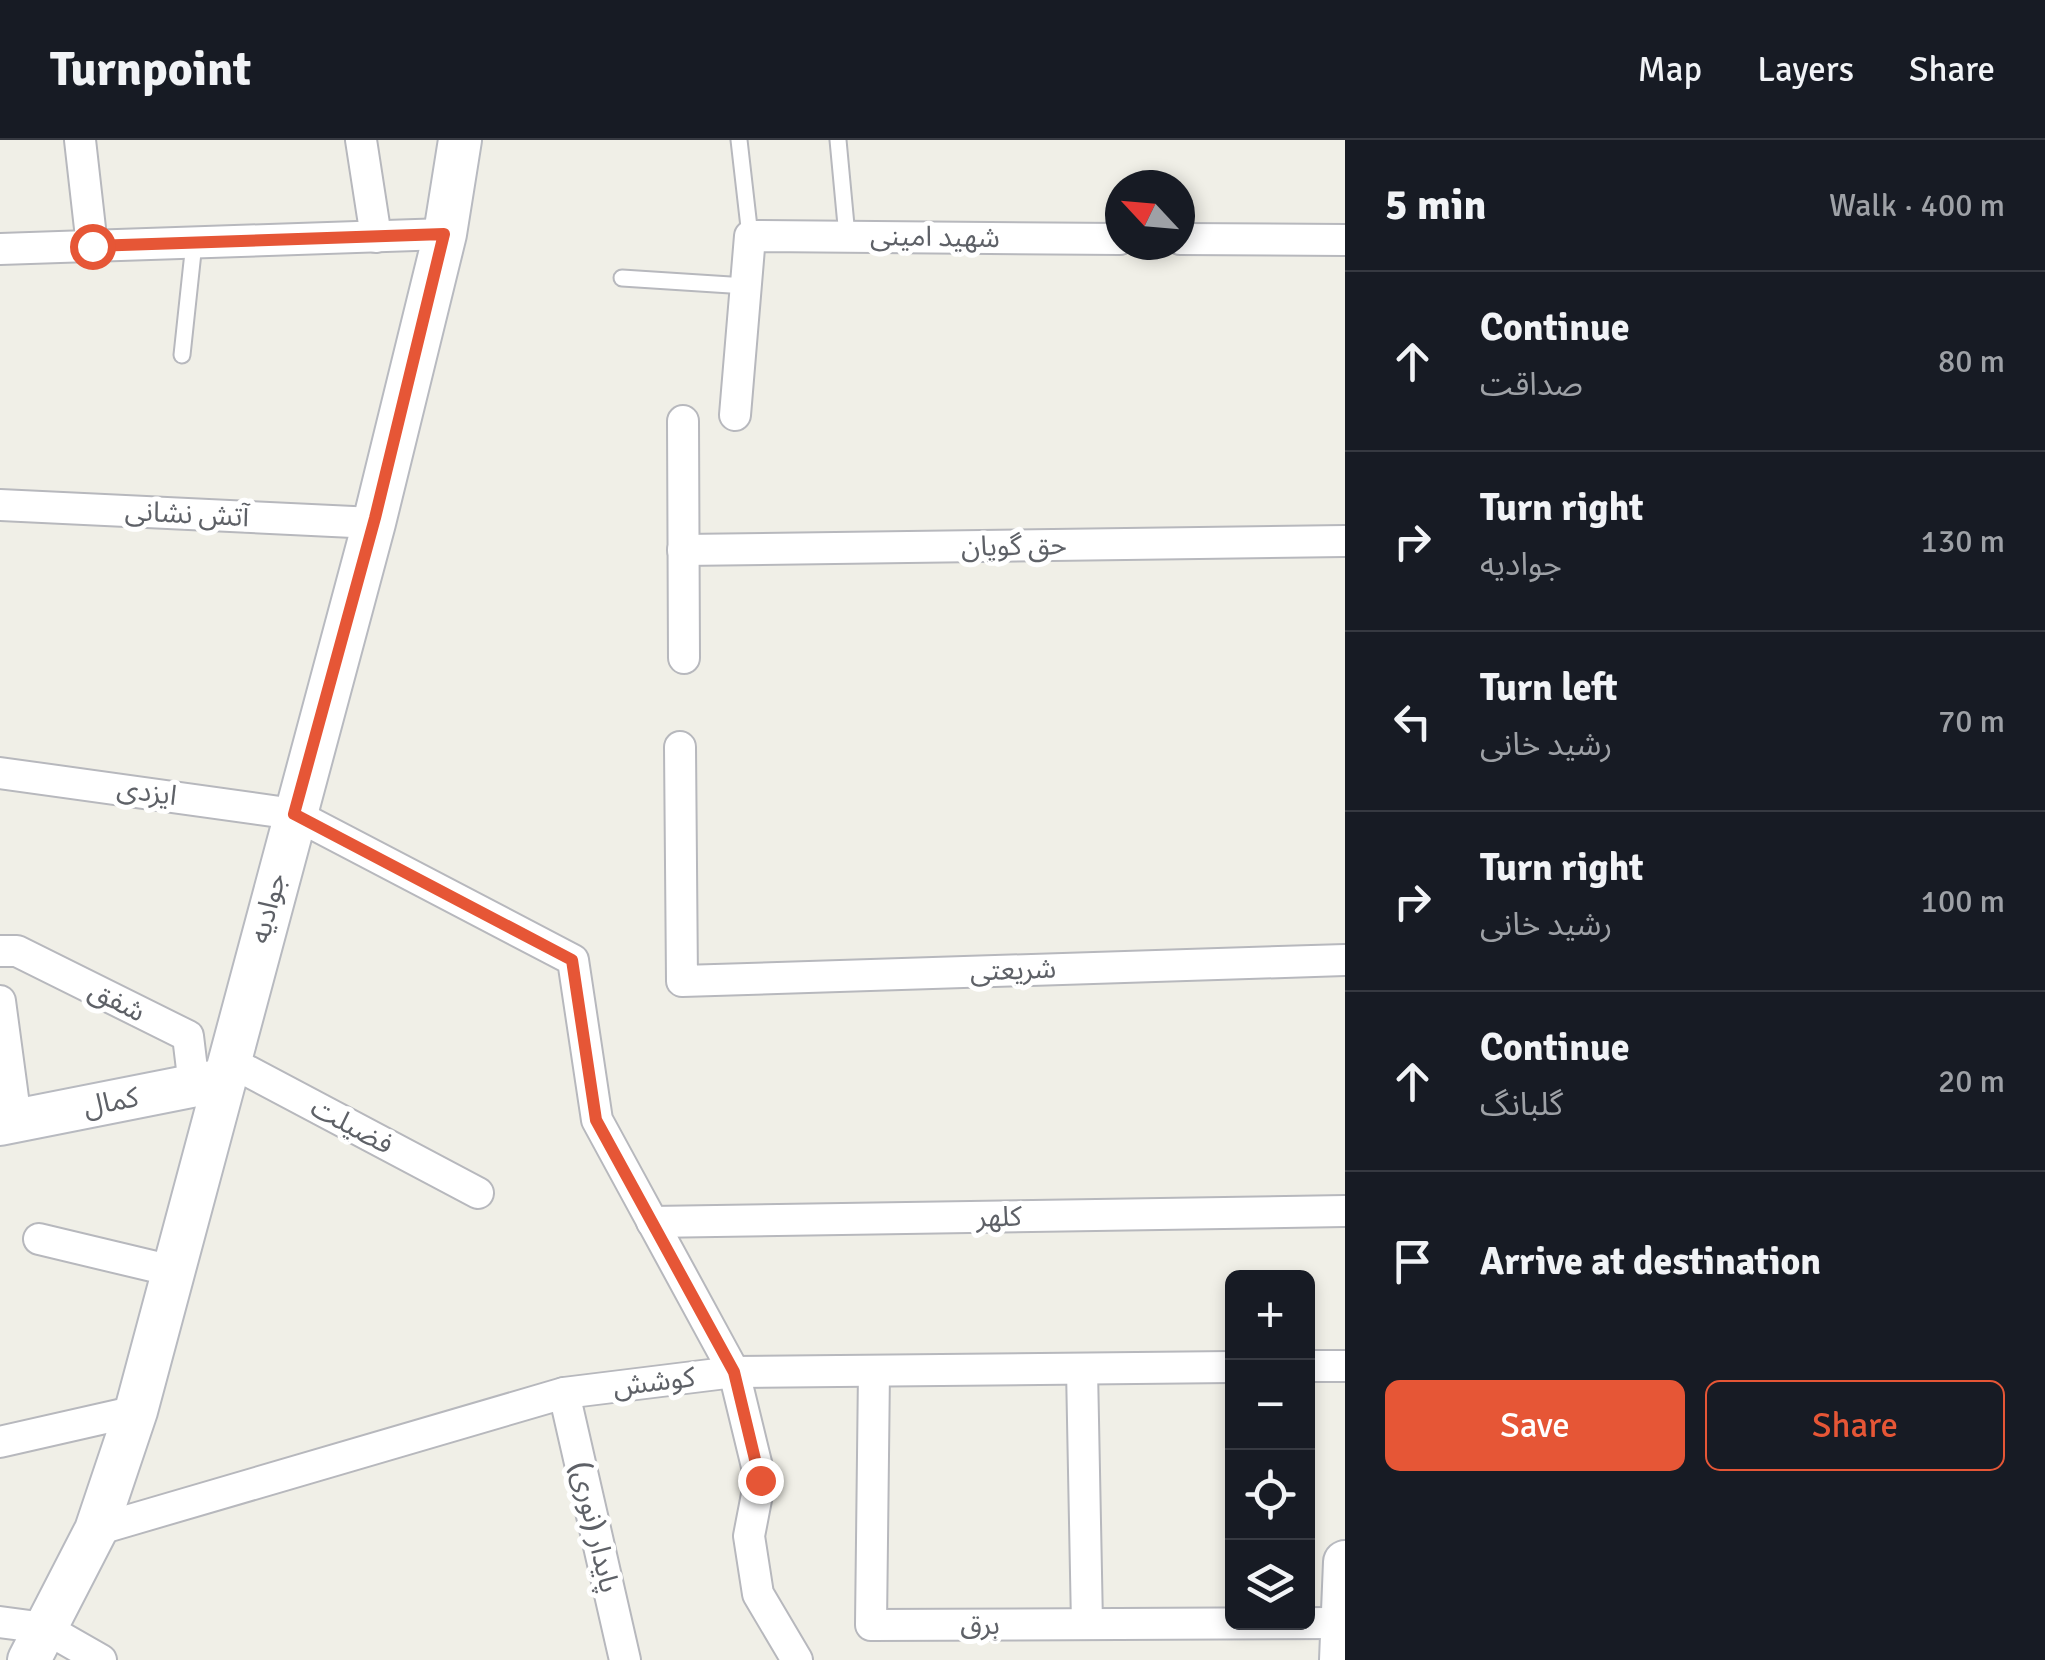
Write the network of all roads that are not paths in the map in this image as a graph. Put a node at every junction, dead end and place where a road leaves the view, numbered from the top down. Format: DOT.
graph roads {
  1 [pos="80,140"];
  2 [pos="361,140"];
  3 [pos="460,140"];
  4 [pos="740,140"];
  5 [pos="838,140"];
  6 [pos="444,234"];
  7 [pos="750,236"];
  8 [pos="847,236"];
  9 [pos="376,237"];
  10 [pos="1105,239"];
  11 [pos="1195,240"];
  12 [pos="1345,240"];
  13 [pos="194,243"];
  14 [pos="92,246"];
  15 [pos="0,250"];
  16 [pos="622,278"];
  17 [pos="746,286"];
  18 [pos="182,355"];
  19 [pos="735,415"];
  20 [pos="682,421"];
  21 [pos="0,505"];
  22 [pos="374,523"];
  23 [pos="1345,542"];
  24 [pos="683,550"];
  25 [pos="684,658"];
  26 [pos="680,746"];
  27 [pos="0,773"];
  28 [pos="294,814"];
  29 [pos="0,951"];
  30 [pos="1345,960"];
  31 [pos="0,1001"];
  32 [pos="214,1075"];
  33 [pos="8,1122"];
  34 [pos="478,1193"];
  35 [pos="1345,1211"];
  36 [pos="652,1222"];
  37 [pos="39,1239"];
  38 [pos="173,1270"];
  39 [pos="1315,1366"];
  40 [pos="1345,1366"];
  41 [pos="1225,1367"];
  42 [pos="1082,1369"];
  43 [pos="874,1371"];
  44 [pos="734,1372"];
  45 [pos="564,1393"];
  46 [pos="136,1411"];
  47 [pos="0,1442"];
  48 [pos="96,1530"];
  49 [pos="1345,1562"];
  50 [pos="0,1622"];
  51 [pos="1087,1624"];
  52 [pos="1342,1641"];
  53 [pos="37,1644"];
  54 [pos="101,1660"];
  55 [pos="625,1660"];
  56 [pos="797,1660"];
  1 -- 14 [label="street"];
  2 -- 9 [label="street"];
  3 -- 6 [label="main road, جوادیه"];
  4 -- 7 [label="lane"];
  5 -- 8 [label="lane"];
  6 -- 9 [label="street"];
  6 -- 22 [label="main road, جوادیه"];
  7 -- 8 [label="street, شهید امینی"];
  7 -- 17 [label="street"];
  8 -- 10 [label="street, شهید امینی"];
  9 -- 13 [label="street"];
  11 -- 12 [label="street"];
  13 -- 14 [label="street"];
  13 -- 18 [label="lane"];
  14 -- 15 [label="street"];
  16 -- 17 [label="lane"];
  17 -- 19 [label="street"];
  20 -- 24 [label="street"];
  21 -- 22 [label="street, آتش نشانی"];
  22 -- 28 [label="main road, جوادیه"];
  23 -- 24 [label="street, حق گویان"];
  24 -- 25 [label="street"];
  26 -- 30 [label="street, شریعتی"];
  27 -- 28 [label="street, ایزدی"];
  28 -- 32 [label="main road, جوادیه"];
  28 -- 36 [label="street, ایزدی"];
  29 -- 32 [label="street, شفق"];
  31 -- 33 [label="street"];
  32 -- 33 [label="main road, کمال"];
  32 -- 34 [label="street, فضیلت"];
  32 -- 38 [label="main road, جوادیه"];
  35 -- 36 [label="street, کلهر"];
  36 -- 44 [label="street"];
  37 -- 38 [label="street"];
  38 -- 46 [label="main road, جوادیه"];
  39 -- 40 [label="street"];
  41 -- 42 [label="street, کوشش"];
  42 -- 43 [label="street, کوشش"];
  42 -- 51 [label="street"];
  43 -- 44 [label="street, کوشش"];
  43 -- 51 [label="street, برق"];
  44 -- 45 [label="street, کوشش"];
  44 -- 56 [label="street"];
  45 -- 48 [label="street, کوشش"];
  45 -- 55 [label="street, پایدار (نوری)"];
  46 -- 47 [label="street"];
  46 -- 48 [label="main road, جوادیه"];
  48 -- 53 [label="main road, جوادیه"];
  49 -- 52 [label="main road"];
  50 -- 53 [label="street"];
  51 -- 52 [label="street, برق"];
  53 -- 54 [label="street"];
}
